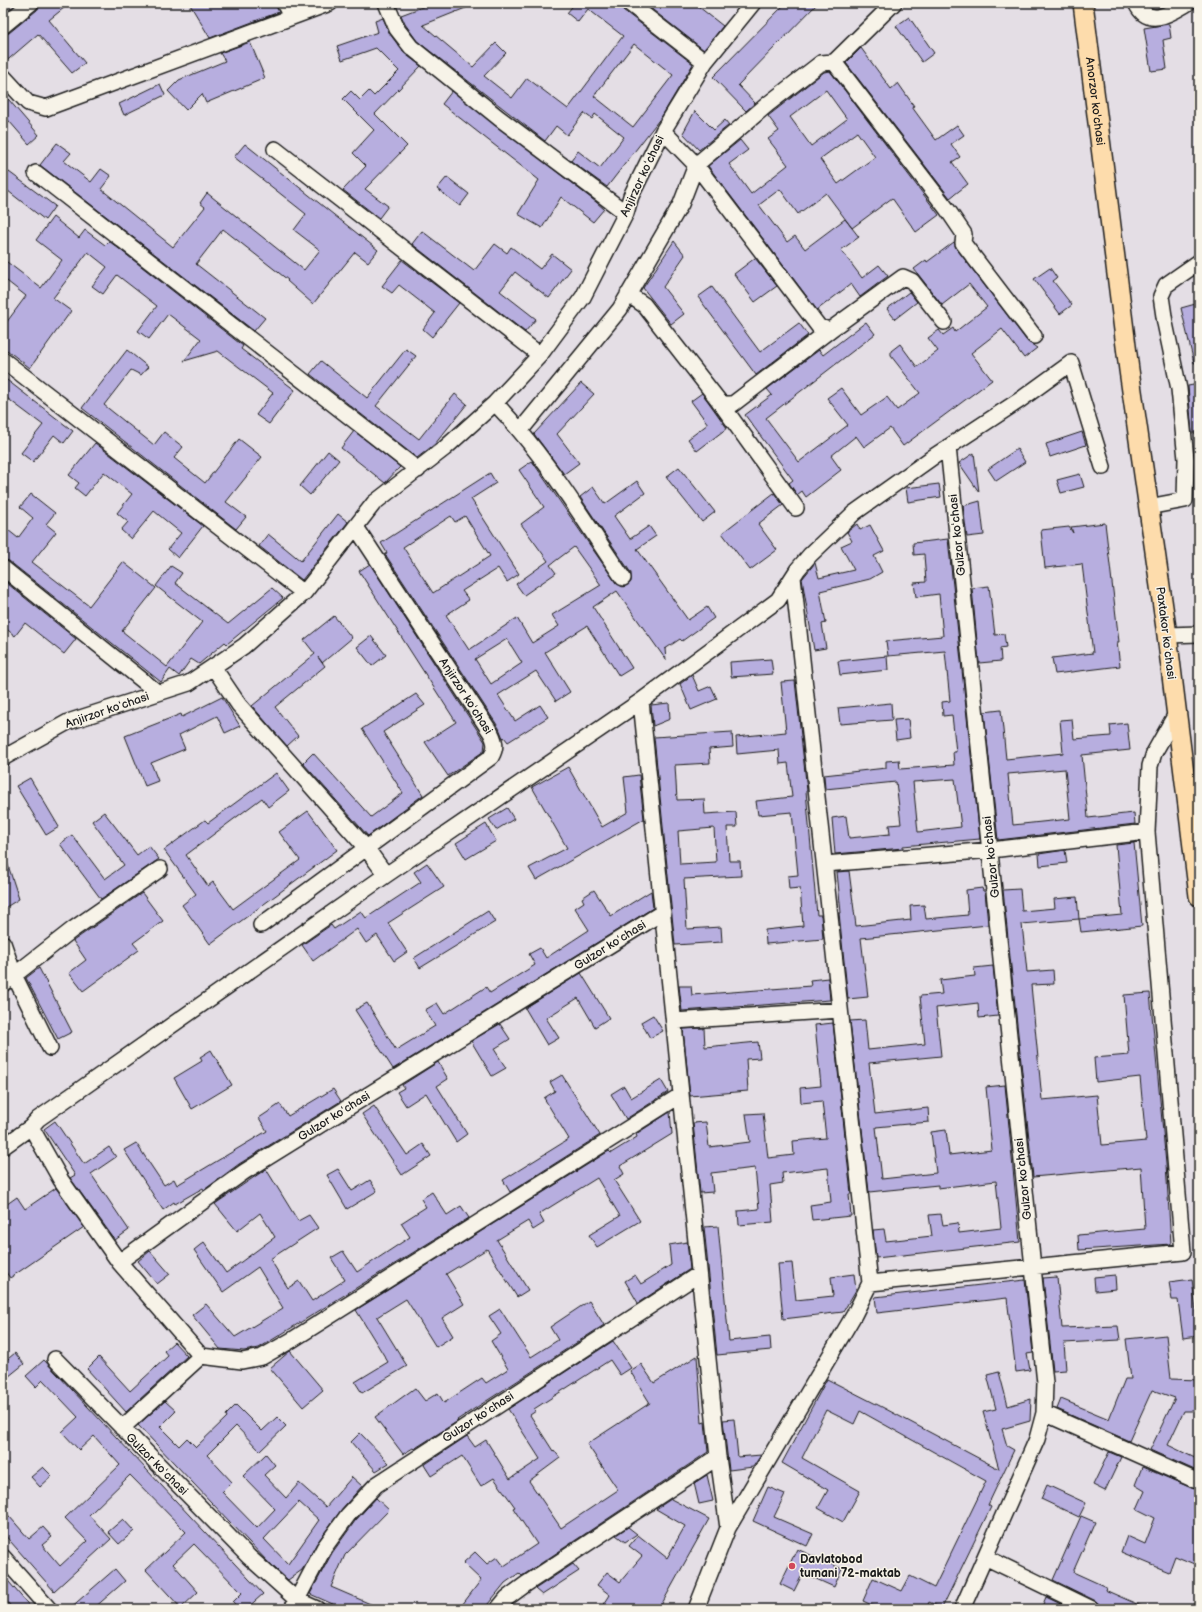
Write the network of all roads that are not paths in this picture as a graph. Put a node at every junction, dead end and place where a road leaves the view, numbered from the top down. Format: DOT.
graph roads {
  1 [pos="31,3"];
  2 [pos="284,3"];
  3 [pos="330,3"];
  4 [pos="386,3"];
  5 [pos="629,3"];
  6 [pos="753,3"];
  7 [pos="894,3"];
  8 [pos="1083,3"];
  9 [pos="1136,3"];
  10 [pos="1188,3"];
  11 [pos="291,17"];
  12 [pos="3,26"];
  13 [pos="706,62"];
  14 [pos="834,62"];
  15 [pos="3,76"];
  16 [pos="663,131"];
  17 [pos="275,149"];
  18 [pos="696,165"];
  19 [pos="36,173"];
  20 [pos="626,213"];
  21 [pos="1199,262"];
  22 [pos="628,294"];
  23 [pos="944,322"];
  24 [pos="830,330"];
  25 [pos="1034,336"];
  26 [pos="540,355"];
  27 [pos="3,360"];
  28 [pos="1129,370"];
  29 [pos="719,402"];
  30 [pos="495,404"];
  31 [pos="520,431"];
  32 [pos="948,447"];
  33 [pos="1103,467"];
  34 [pos="418,470"];
  35 [pos="1148,507"];
  36 [pos="796,508"];
  37 [pos="356,527"];
  38 [pos="3,568"];
  39 [pos="793,577"];
  40 [pos="623,578"];
  41 [pos="304,593"];
  42 [pos="1199,634"];
  43 [pos="1167,635"];
  44 [pos="214,668"];
  45 [pos="157,692"];
  46 [pos="641,701"];
  47 [pos="1176,714"];
  48 [pos="3,758"];
  49 [pos="1147,832"];
  50 [pos="367,849"];
  51 [pos="991,850"];
  52 [pos="825,864"];
  53 [pos="160,869"];
  54 [pos="386,875"];
  55 [pos="1199,896"];
  56 [pos="662,912"];
  57 [pos="261,925"];
  58 [pos="3,943"];
  59 [pos="8,979"];
  60 [pos="840,1010"];
  61 [pos="674,1021"];
  62 [pos="50,1048"];
  63 [pos="681,1095"];
  64 [pos="31,1127"];
  65 [pos="3,1147"];
  66 [pos="119,1262"];
  67 [pos="1032,1267"];
  68 [pos="698,1274"];
  69 [pos="870,1283"];
  70 [pos="201,1356"];
  71 [pos="56,1359"];
  72 [pos="1044,1412"];
  73 [pos="122,1428"];
  74 [pos="718,1457"];
  75 [pos="1199,1482"];
  76 [pos="728,1528"];
  77 [pos="3,1557"];
  78 [pos="985,1557"];
  79 [pos="294,1604"];
  80 [pos="49,1609"];
  81 [pos="317,1609"];
  82 [pos="498,1609"];
  83 [pos="696,1609"];
  84 [pos="962,1609"];
  85 [pos="1092,1609"];
  1 -- 12 [label="street"];
  2 -- 11 [label="street"];
  3 -- 11 [label="street"];
  4 -- 20 [label="street"];
  5 -- 13 [label="street"];
  6 -- 13 [label="street, Anjirzor koʻchasi"];
  7 -- 14 [label="street"];
  8 -- 28 [label="main road, Anorzor ko'chasi"];
  9 -- 10 [label="street"];
  11 -- 15 [label="street"];
  13 -- 16 [label="street, Anjirzor koʻchasi"];
  14 -- 18 [label="street"];
  14 -- 25 [label="street"];
  16 -- 18 [label="street"];
  16 -- 20 [label="street, Anjirzor koʻchasi"];
  17 -- 26 [label="street"];
  18 -- 22 [label="street"];
  18 -- 24 [label="street"];
  19 -- 34 [label="street"];
  20 -- 26 [label="street, Anjirzor koʻchasi"];
  21 -- 35 [label="street"];
  22 -- 29 [label="street"];
  22 -- 31 [label="street"];
  23 -- 24 [label="street"];
  24 -- 29 [label="street"];
  26 -- 30 [label="street, Anjirzor koʻchasi"];
  27 -- 41 [label="street"];
  28 -- 35 [label="main road, Paxtakor koʻchasi"];
  29 -- 36 [label="street"];
  30 -- 31 [label="street"];
  30 -- 34 [label="street, Anjirzor koʻchasi"];
  31 -- 40 [label="street"];
  32 -- 33 [label="street"];
  32 -- 39 [label="street"];
  32 -- 51 [label="street, Gulzor koʻchasi"];
  34 -- 37 [label="street, Anjirzor koʻchasi"];
  35 -- 43 [label="main road, Paxtakor koʻchasi"];
  37 -- 41 [label="street, Anjirzor koʻchasi"];
  37 -- 50 [label="street, Anjirzor koʻchasi"];
  38 -- 45 [label="street"];
  39 -- 46 [label="street"];
  39 -- 52 [label="street"];
  41 -- 44 [label="street, Anjirzor koʻchasi"];
  42 -- 43 [label="street"];
  43 -- 47 [label="main road, Paxtakor koʻchasi"];
  44 -- 45 [label="street, Anjirzor koʻchasi"];
  44 -- 50 [label="street"];
  45 -- 48 [label="street, Anjirzor koʻchasi"];
  46 -- 54 [label="street"];
  46 -- 56 [label="street, Gulzor koʻchasi"];
  47 -- 49 [label="street"];
  47 -- 55 [label="main road, Paxtakor koʻchasi"];
  49 -- 51 [label="street"];
  49 -- 67 [label="street"];
  50 -- 54 [label="street"];
  50 -- 57 [label="street, Anjirzor koʻchasi"];
  51 -- 52 [label="street"];
  51 -- 67 [label="street, Gulzor koʻchasi"];
  52 -- 60 [label="street"];
  53 -- 59 [label="street"];
  54 -- 64 [label="street"];
  56 -- 61 [label="street, Gulzor koʻchasi"];
  56 -- 66 [label="street, Gulzor koʻchasi"];
  58 -- 59 [label="street"];
  59 -- 62 [label="street"];
  60 -- 61 [label="street"];
  60 -- 69 [label="street"];
  61 -- 63 [label="street, Gulzor koʻchasi"];
  63 -- 68 [label="street, Gulzor koʻchasi"];
  63 -- 70 [label="street"];
  64 -- 65 [label="street"];
  64 -- 66 [label="street"];
  66 -- 70 [label="street"];
  67 -- 69 [label="street"];
  67 -- 72 [label="street, Gulzor koʻchasi"];
  68 -- 74 [label="street, Gulzor koʻchasi"];
  68 -- 79 [label="street, Gulzor koʻchasi"];
  69 -- 76 [label="street"];
  70 -- 73 [label="street, Gulzor koʻchasi"];
  71 -- 73 [label="street, Gulzor koʻchasi"];
  72 -- 75 [label="street"];
  72 -- 78 [label="street, Gulzor koʻchasi"];
  73 -- 79 [label="street, Gulzor koʻchasi"];
  74 -- 76 [label="street, Gulzor koʻchasi"];
  74 -- 82 [label="street"];
  76 -- 83 [label="street"];
  77 -- 80 [label="street"];
  78 -- 84 [label="street, Gulzor koʻchasi"];
  78 -- 85 [label="street"];
  79 -- 81 [label="street, Gulzor koʻchasi"];
}
